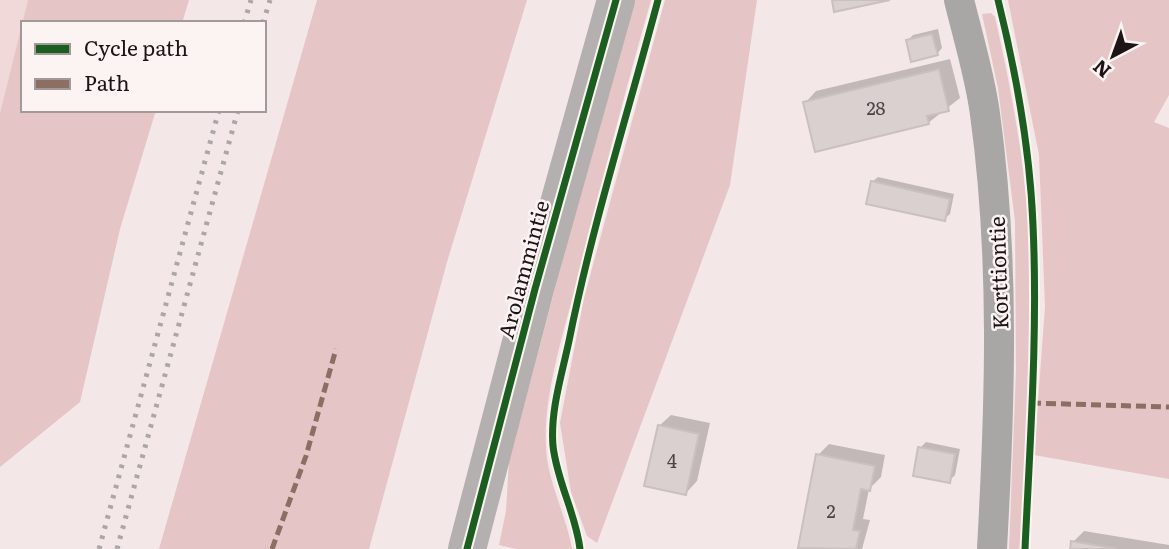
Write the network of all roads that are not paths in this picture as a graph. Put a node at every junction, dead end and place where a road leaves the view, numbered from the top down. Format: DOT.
graph roads {
  1 [pos="616,0"];
  2 [pos="959,0"];
  3 [pos="467,549"];
  4 [pos="992,549"];
  1 -- 3 [label="street, Arolammintie"];
  2 -- 4 [label="street, Korttiontie"];
}
